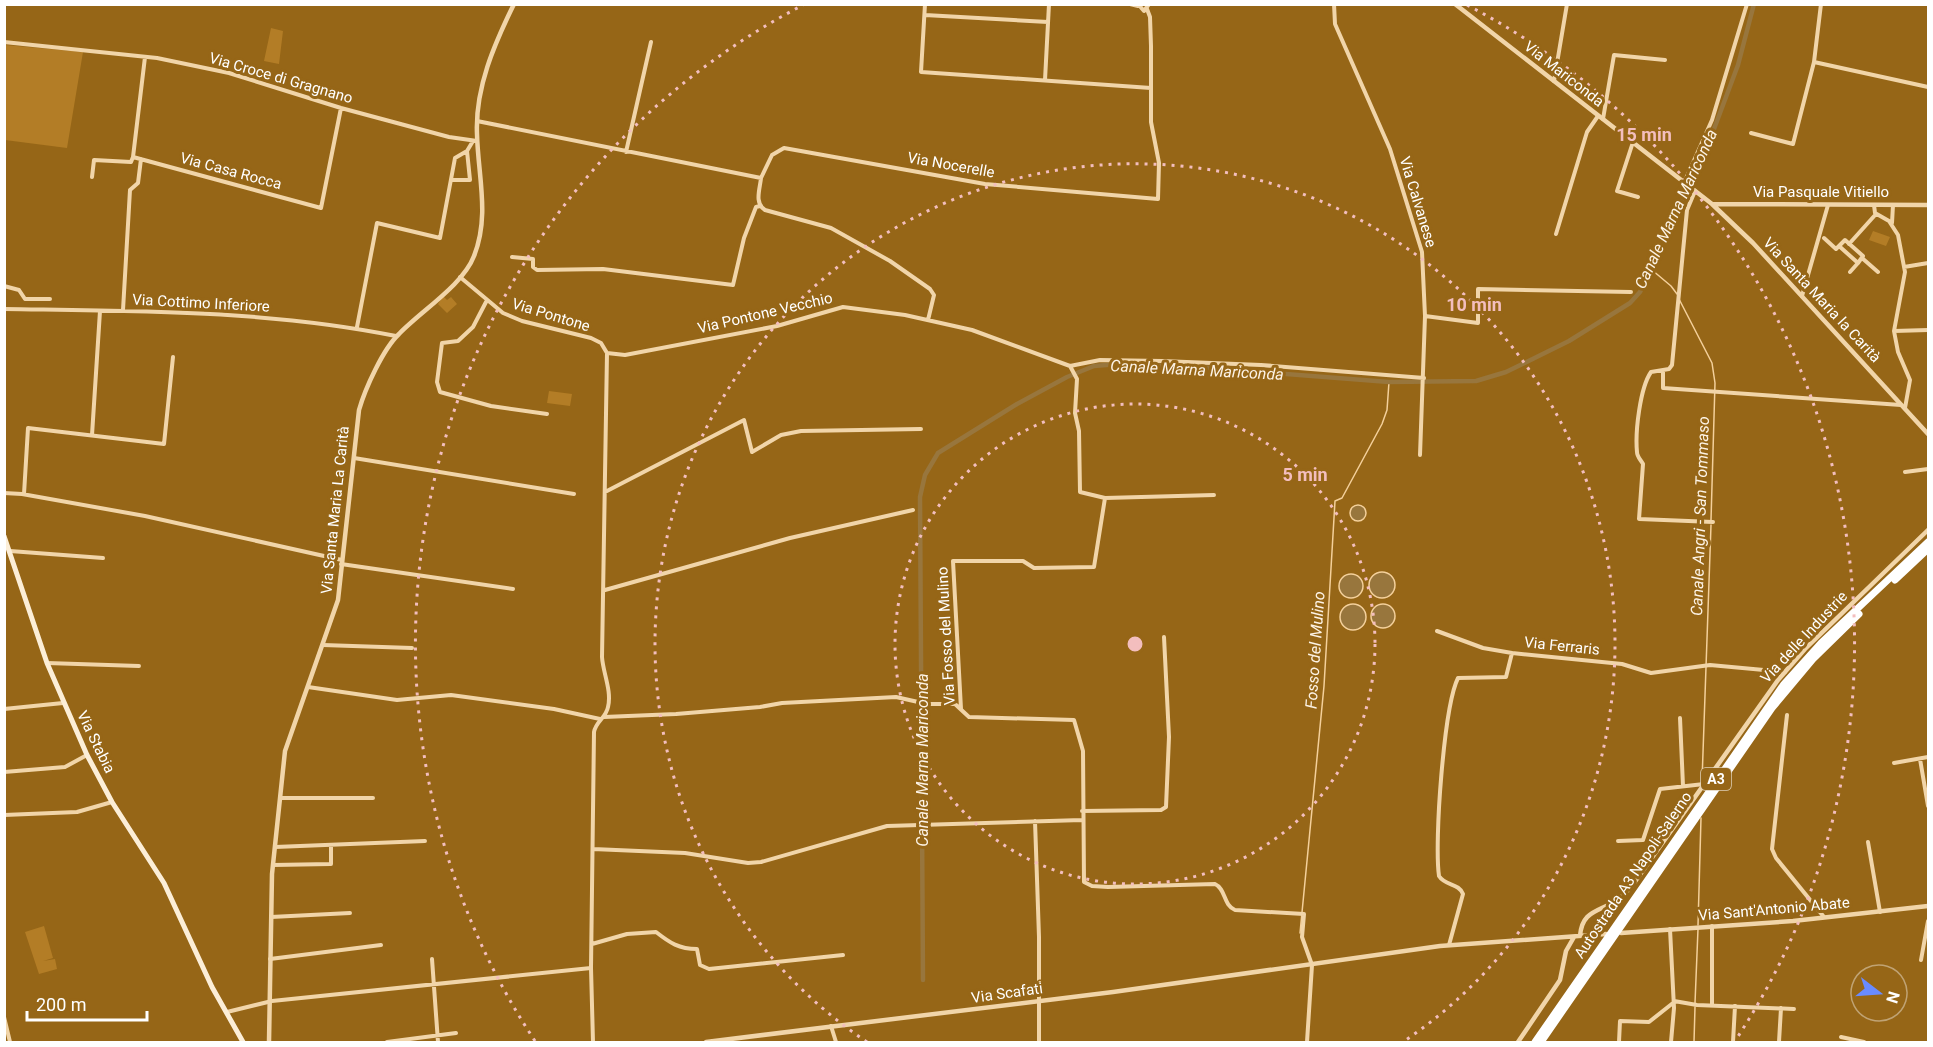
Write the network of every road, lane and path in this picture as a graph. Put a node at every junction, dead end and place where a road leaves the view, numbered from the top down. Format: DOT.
graph roads {
  1 [pos="514,4"];
  2 [pos="925,4"];
  3 [pos="1049,4"];
  4 [pos="1130,4"];
  5 [pos="1335,4"];
  6 [pos="1455,4"];
  7 [pos="1568,4"];
  8 [pos="1747,4"];
  9 [pos="1821,4"];
  10 [pos="1138,5"];
  11 [pos="1148,7"];
  12 [pos="925,15"];
  13 [pos="1048,22"];
  14 [pos="4,42"];
  15 [pos="651,42"];
  16 [pos="145,57"];
  17 [pos="1665,60"];
  18 [pos="1814,62"];
  19 [pos="1045,80"];
  20 [pos="1554,82"];
  21 [pos="1929,87"];
  22 [pos="1151,88"];
  23 [pos="341,108"];
  24 [pos="1601,118"];
  25 [pos="477,121"];
  26 [pos="1751,133"];
  27 [pos="475,141"];
  28 [pos="1632,142"];
  29 [pos="467,150"];
  30 [pos="626,152"];
  31 [pos="133,157"];
  32 [pos="141,159"];
  33 [pos="92,177"];
  34 [pos="761,178"];
  35 [pos="451,180"];
  36 [pos="1686,184"];
  37 [pos="1693,190"];
  38 [pos="1638,197"];
  39 [pos="1712,204"];
  40 [pos="1828,205"];
  41 [pos="1893,205"];
  42 [pos="1929,205"];
  43 [pos="760,206"];
  44 [pos="1874,206"];
  45 [pos="1892,212"];
  46 [pos="1876,214"];
  47 [pos="1883,218"];
  48 [pos="1892,224"];
  49 [pos="1556,234"];
  50 [pos="1824,238"];
  51 [pos="1849,244"];
  52 [pos="1839,246"];
  53 [pos="512,257"];
  54 [pos="1862,258"];
  55 [pos="1929,262"];
  56 [pos="1858,263"];
  57 [pos="1904,267"];
  58 [pos="1850,272"];
  59 [pos="1878,272"];
  60 [pos="460,277"];
  61 [pos="4,286"];
  62 [pos="1630,292"];
  63 [pos="1802,296"];
  64 [pos="50,299"];
  65 [pos="486,302"];
  66 [pos="4,309"];
  67 [pos="100,310"];
  68 [pos="123,310"];
  69 [pos="1425,316"];
  70 [pos="928,320"];
  71 [pos="357,328"];
  72 [pos="1929,330"];
  73 [pos="1894,331"];
  74 [pos="396,336"];
  75 [pos="607,353"];
  76 [pos="172,357"];
  77 [pos="1071,367"];
  78 [pos="1663,370"];
  79 [pos="1424,379"];
  80 [pos="1904,407"];
  81 [pos="547,414"];
  82 [pos="921,429"];
  83 [pos="1929,434"];
  84 [pos="92,435"];
  85 [pos="1420,454"];
  86 [pos="353,458"];
  87 [pos="1929,469"];
  88 [pos="1905,472"];
  89 [pos="605,492"];
  90 [pos="4,493"];
  91 [pos="24,494"];
  92 [pos="573,494"];
  93 [pos="1214,495"];
  94 [pos="1105,498"];
  95 [pos="913,510"];
  96 [pos="1711,522"];
  97 [pos="1929,530"];
  98 [pos="4,536"];
  99 [pos="1929,542"];
  100 [pos="1929,549"];
  101 [pos="10,551"];
  102 [pos="103,558"];
  103 [pos="342,562"];
  104 [pos="513,589"];
  105 [pos="605,590"];
  106 [pos="1437,631"];
  107 [pos="1164,637"];
  108 [pos="322,645"];
  109 [pos="412,648"];
  110 [pos="1512,653"];
  111 [pos="47,663"];
  112 [pos="139,666"];
  113 [pos="1785,672"];
  114 [pos="308,687"];
  115 [pos="63,703"];
  116 [pos="4,709"];
  117 [pos="961,710"];
  118 [pos="1787,715"];
  119 [pos="602,718"];
  120 [pos="1680,718"];
  121 [pos="87,755"];
  122 [pos="1929,757"];
  123 [pos="1920,759"];
  124 [pos="1894,763"];
  125 [pos="4,772"];
  126 [pos="1705,784"];
  127 [pos="1683,786"];
  128 [pos="280,798"];
  129 [pos="374,798"];
  130 [pos="112,802"];
  131 [pos="1929,806"];
  132 [pos="1082,811"];
  133 [pos="4,815"];
  134 [pos="1082,820"];
  135 [pos="1035,821"];
  136 [pos="425,841"];
  137 [pos="1618,841"];
  138 [pos="1868,842"];
  139 [pos="331,845"];
  140 [pos="275,847"];
  141 [pos="592,849"];
  142 [pos="273,865"];
  143 [pos="1929,906"];
  144 [pos="1881,912"];
  145 [pos="350,913"];
  146 [pos="271,917"];
  147 [pos="1824,917"];
  148 [pos="1929,921"];
  149 [pos="1712,926"];
  150 [pos="1670,929"];
  151 [pos="1621,933"];
  152 [pos="1606,934"];
  153 [pos="1577,937"];
  154 [pos="1555,938"];
  155 [pos="1566,938"];
  156 [pos="592,944"];
  157 [pos="381,945"];
  158 [pos="1449,945"];
  159 [pos="1566,947"];
  160 [pos="843,955"];
  161 [pos="270,959"];
  162 [pos="432,959"];
  163 [pos="1921,960"];
  164 [pos="1312,966"];
  165 [pos="591,968"];
  166 [pos="433,983"];
  167 [pos="1040,1000"];
  168 [pos="272,1001"];
  169 [pos="1674,1002"];
  170 [pos="1712,1005"];
  171 [pos="1735,1006"];
  172 [pos="1781,1008"];
  173 [pos="1794,1009"];
  174 [pos="227,1012"];
  175 [pos="4,1017"];
  176 [pos="831,1026"];
  177 [pos="456,1034"];
  178 [pos="438,1035"];
  179 [pos="1841,1037"];
  180 [pos="10,1042"];
  181 [pos="243,1042"];
  182 [pos="269,1042"];
  183 [pos="387,1042"];
  184 [pos="438,1042"];
  185 [pos="593,1042"];
  186 [pos="706,1042"];
  187 [pos="836,1042"];
  188 [pos="1039,1042"];
  189 [pos="1307,1042"];
  190 [pos="1518,1042"];
  191 [pos="1535,1042"];
  192 [pos="1541,1042"];
  193 [pos="1619,1042"];
  194 [pos="1671,1042"];
  195 [pos="1733,1042"];
  196 [pos="1779,1042"];
  197 [pos="1864,1042"];
  1 -- 25 [label="street"];
  2 -- 12 [label="street"];
  3 -- 13 [label="street"];
  4 -- 10 [label="street"];
  5 -- 69 [label="street, Via Calvanese"];
  6 -- 20 [label="street, Via Mariconda"];
  7 -- 20 [label="street"];
  8 -- 36 [label="street"];
  9 -- 18 [label="street"];
  10 -- 11 [label="street"];
  11 -- 22 [label="street"];
  12 -- 13 [label="street"];
  12 -- 19 [label="street"];
  13 -- 19 [label="street"];
  14 -- 16 [label="street, Via Croce di Gragnano"];
  15 -- 30 [label="street"];
  16 -- 23 [label="street, Via Croce di Gragnano"];
  16 -- 31 [label="street"];
  17 -- 24 [label="street"];
  18 -- 21 [label="street"];
  18 -- 26 [label="street"];
  19 -- 22 [label="street"];
  20 -- 24 [label="street, Via Mariconda"];
  22 -- 34 [label="street, Via Nocerelle"];
  23 -- 27 [label="street, Via Croce di Gragnano"];
  23 -- 32 [label="street, Via Casa Rocca"];
  24 -- 28 [label="street, Via Mariconda"];
  24 -- 49 [label="street"];
  25 -- 27 [label="street, Via Santa Maria La Carità"];
  25 -- 30 [label="street"];
  27 -- 29 [label="street"];
  27 -- 60 [label="street, Via Santa Maria La Carità"];
  28 -- 36 [label="street, Via Mariconda"];
  28 -- 38 [label="street"];
  29 -- 35 [label="street"];
  29 -- 35 [label="street"];
  30 -- 34 [label="street"];
  31 -- 32 [label="street, Via Casa Rocca"];
  31 -- 33 [label="street"];
  32 -- 68 [label="street"];
  34 -- 43 [label="street, Via Nocerelle"];
  35 -- 71 [label="street"];
  36 -- 37 [label="street, Via Mariconda"];
  37 -- 39 [label="street, Via Santa Maria la Carità"];
  37 -- 78 [label="street"];
  39 -- 40 [label="street, Via Pasquale Vitiello"];
  39 -- 63 [label="street, Via Santa Maria la Carità"];
  40 -- 44 [label="street, Via Pasquale Vitiello"];
  40 -- 63 [label="street"];
  41 -- 42 [label="street, Via Pasquale Vitiello"];
  41 -- 44 [label="street, Via Pasquale Vitiello"];
  41 -- 45 [label="street"];
  43 -- 53 [label="street"];
  43 -- 70 [label="street"];
  44 -- 46 [label="street"];
  45 -- 47 [label="street"];
  45 -- 48 [label="street"];
  46 -- 47 [label="street"];
  46 -- 51 [label="street"];
  47 -- 48 [label="street"];
  48 -- 57 [label="street"];
  50 -- 52 [label="street"];
  51 -- 52 [label="street"];
  51 -- 54 [label="street"];
  52 -- 56 [label="street"];
  54 -- 56 [label="street"];
  54 -- 59 [label="street"];
  55 -- 57 [label="street"];
  56 -- 58 [label="street"];
  57 -- 73 [label="street"];
  60 -- 65 [label="street, Via Pontone"];
  60 -- 74 [label="street, Via Santa Maria La Carità"];
  61 -- 64 [label="street"];
  62 -- 69 [label="street"];
  63 -- 80 [label="street, Via Santa Maria la Carità"];
  65 -- 75 [label="street, Via Pontone"];
  65 -- 81 [label="street"];
  66 -- 67 [label="street, Via Cottimo Inferiore"];
  67 -- 68 [label="street, Via Cottimo Inferiore"];
  67 -- 84 [label="street"];
  68 -- 71 [label="street, Via Cottimo Inferiore"];
  69 -- 79 [label="street, Via Calvanese"];
  70 -- 75 [label="street, Via Pontone Vecchio"];
  70 -- 77 [label="street, Via Pontone Vecchio"];
  71 -- 74 [label="street, Via Cottimo Inferiore"];
  72 -- 73 [label="street"];
  73 -- 80 [label="street"];
  74 -- 86 [label="street, Via Santa Maria La Carità"];
  75 -- 89 [label="street"];
  76 -- 84 [label="street"];
  77 -- 79 [label="street"];
  77 -- 94 [label="street"];
  78 -- 80 [label="street"];
  78 -- 96 [label="street"];
  79 -- 85 [label="street, Via Calvanese"];
  80 -- 83 [label="street, Via Santa Maria la Carità"];
  82 -- 89 [label="street"];
  84 -- 91 [label="street"];
  86 -- 92 [label="street"];
  86 -- 103 [label="street, Via Santa Maria La Carità"];
  87 -- 88 [label="street"];
  89 -- 105 [label="street"];
  90 -- 91 [label="street"];
  91 -- 103 [label="street"];
  93 -- 94 [label="street"];
  94 -- 117 [label="street, Via Fosso del Mulino"];
  95 -- 105 [label="street"];
  97 -- 113 [label="street, Via delle Industrie"];
  98 -- 101 [label="main road, Via Stabia"];
  99 -- 191 [label="highway, Autostrada A3 Napoli-Salerno / A3"];
  100 -- 192 [label="highway, Autostrada A3 Napoli-Salerno / A3"];
  101 -- 102 [label="street"];
  101 -- 111 [label="main road, Via Stabia"];
  103 -- 104 [label="street"];
  103 -- 108 [label="street, Via Santa Maria La Carità"];
  105 -- 119 [label="street"];
  106 -- 110 [label="street"];
  107 -- 132 [label="street"];
  108 -- 109 [label="street"];
  108 -- 114 [label="street, Via Santa Maria La Carità"];
  110 -- 113 [label="street, Via Ferraris"];
  110 -- 158 [label="street, Via Ferraris"];
  111 -- 112 [label="street"];
  111 -- 115 [label="main road, Via Stabia"];
  113 -- 126 [label="street, Via delle Industrie"];
  114 -- 119 [label="street"];
  114 -- 128 [label="street, Via Santa Maria La Carità"];
  115 -- 116 [label="street"];
  115 -- 121 [label="main road, Via Stabia"];
  117 -- 119 [label="street"];
  117 -- 132 [label="street, Via Fosso del Mulino"];
  118 -- 147 [label="street"];
  119 -- 141 [label="street"];
  120 -- 127 [label="street"];
  121 -- 125 [label="street"];
  121 -- 130 [label="main road, Via Stabia"];
  122 -- 123 [label="street"];
  123 -- 124 [label="street"];
  123 -- 131 [label="street"];
  126 -- 127 [label="street"];
  126 -- 153 [label="street, Via delle Industrie"];
  127 -- 137 [label="street"];
  128 -- 129 [label="street"];
  128 -- 140 [label="street, Via Santa Maria La Carità"];
  130 -- 133 [label="street"];
  130 -- 174 [label="main road, Via Stabia"];
  132 -- 134 [label="street, Via Fosso del Mulino"];
  134 -- 135 [label="street"];
  134 -- 164 [label="street, Via Fosso del Mulino"];
  135 -- 141 [label="street"];
  135 -- 167 [label="street"];
  136 -- 139 [label="street"];
  138 -- 144 [label="street"];
  139 -- 140 [label="street"];
  139 -- 142 [label="street"];
  140 -- 142 [label="street, Via Santa Maria La Carità"];
  141 -- 156 [label="street"];
  142 -- 146 [label="street, Via Santa Maria La Carità"];
  143 -- 144 [label="street, Via Sant'Antonio Abate"];
  144 -- 147 [label="street, Via Sant'Antonio Abate"];
  145 -- 146 [label="street"];
  146 -- 161 [label="street, Via Santa Maria La Carità"];
  147 -- 149 [label="street, Via Sant'Antonio Abate"];
  148 -- 163 [label="street"];
  149 -- 150 [label="street, Via Sant'Antonio Abate"];
  149 -- 170 [label="street"];
  150 -- 151 [label="street, Via Sant'Antonio Abate"];
  150 -- 169 [label="street"];
  152 -- 153 [label="street"];
  153 -- 155 [label="street"];
  153 -- 159 [label="street, Via delle Industrie"];
  154 -- 155 [label="street"];
  154 -- 158 [label="street"];
  154 -- 159 [label="street"];
  155 -- 159 [label="street"];
  156 -- 160 [label="street"];
  156 -- 165 [label="street"];
  157 -- 161 [label="street"];
  158 -- 164 [label="street"];
  159 -- 190 [label="street"];
  161 -- 168 [label="street, Via Santa Maria La Carità"];
  162 -- 166 [label="street"];
  164 -- 167 [label="street, Via Scafati"];
  164 -- 189 [label="street, Via Fosso del Mulino"];
  165 -- 166 [label="street"];
  165 -- 185 [label="street"];
  166 -- 168 [label="street"];
  166 -- 178 [label="street"];
  167 -- 176 [label="street, Via Scafati"];
  167 -- 188 [label="street"];
  168 -- 174 [label="street"];
  168 -- 182 [label="street, Via Santa Maria La Carità"];
  169 -- 170 [label="street"];
  169 -- 193 [label="street"];
  169 -- 194 [label="street"];
  170 -- 171 [label="street"];
  171 -- 172 [label="street"];
  171 -- 195 [label="street"];
  172 -- 173 [label="street"];
  172 -- 196 [label="street"];
  174 -- 181 [label="main road, Via Stabia"];
  175 -- 180 [label="street"];
  176 -- 186 [label="street, Via Scafati"];
  176 -- 187 [label="street"];
  177 -- 178 [label="street"];
  178 -- 183 [label="street"];
  178 -- 184 [label="street"];
  179 -- 197 [label="street"];
}
